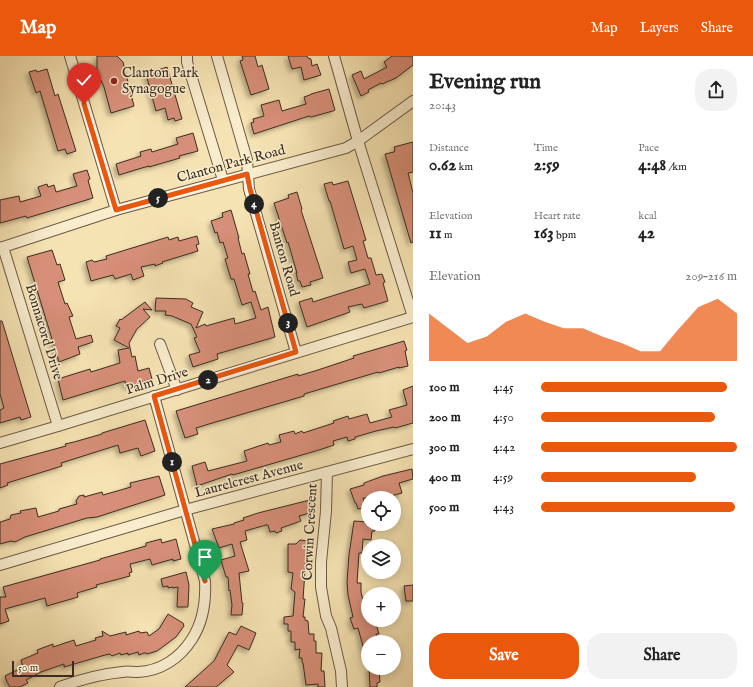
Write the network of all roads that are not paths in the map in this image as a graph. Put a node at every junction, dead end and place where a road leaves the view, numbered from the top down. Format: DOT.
graph roads {
  1 [pos="70,56"];
  2 [pos="187,56"];
  3 [pos="217,56"];
  4 [pos="334,56"];
  5 [pos="413,101"];
  6 [pos="358,141"];
  7 [pos="247,174"];
  8 [pos="223,180"];
  9 [pos="116,210"];
  10 [pos="1,247"];
  11 [pos="413,317"];
  12 [pos="160,344"];
  13 [pos="296,352"];
  14 [pos="177,390"];
  15 [pos="154,396"];
  16 [pos="58,426"];
  17 [pos="0,443"];
  18 [pos="413,449"];
  19 [pos="326,472"];
  20 [pos="185,510"];
  21 [pos="0,566"];
  22 [pos="60,687"];
  23 [pos="342,687"];
  1 -- 9 [label="street"];
  2 -- 8 [label="street"];
  3 -- 7 [label="street, Banton Road"];
  4 -- 6 [label="street"];
  5 -- 6 [label="street, Clanton Park Road"];
  6 -- 7 [label="street, Clanton Park Road"];
  6 -- 11 [label="street"];
  7 -- 8 [label="street, Clanton Park Road"];
  7 -- 13 [label="street, Banton Road"];
  8 -- 9 [label="street, Clanton Park Road"];
  9 -- 10 [label="street, Clanton Park Road"];
  10 -- 16 [label="street, Bonnacord Drive"];
  11 -- 13 [label="street, Palm Drive"];
  12 -- 14 [label="street"];
  13 -- 14 [label="street, Palm Drive"];
  14 -- 15 [label="street, Palm Drive"];
  15 -- 16 [label="street, Palm Drive"];
  15 -- 20 [label="street"];
  16 -- 17 [label="street, Palm Drive"];
  18 -- 19 [label="street, Laurelcrest Avenue"];
  19 -- 20 [label="street, Laurelcrest Avenue"];
  19 -- 23 [label="street, Corwin Crescent"];
  20 -- 21 [label="street, Laurelcrest Avenue"];
  20 -- 22 [label="street"];
}
